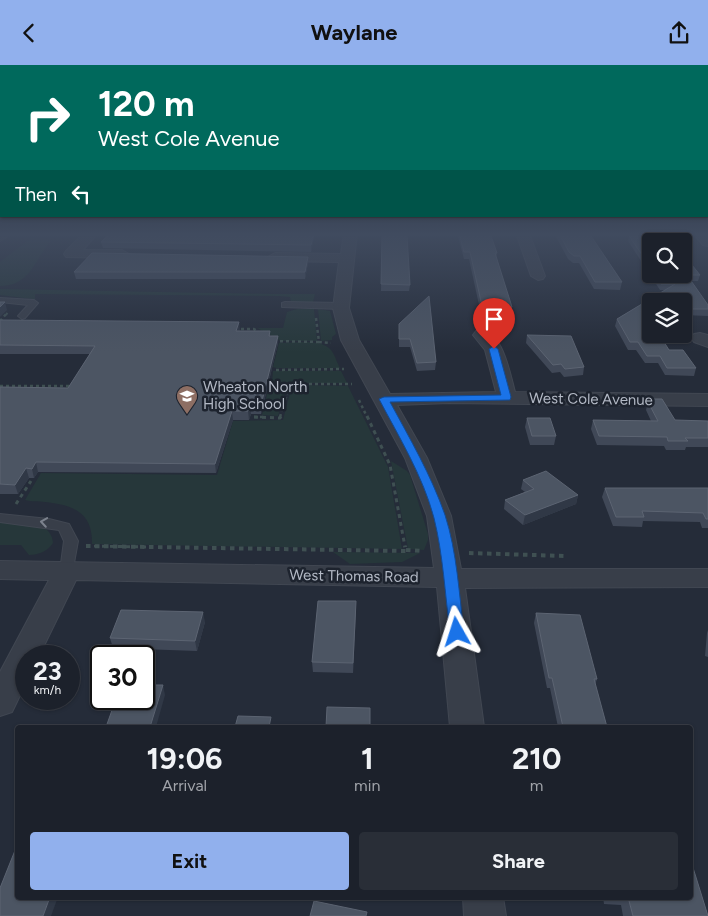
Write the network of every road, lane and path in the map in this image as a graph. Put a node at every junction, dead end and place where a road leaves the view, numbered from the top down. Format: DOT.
graph roads {
  1 [pos="344,273"];
  2 [pos="537,273"];
  3 [pos="538,276"];
  4 [pos="0,300"];
  5 [pos="285,305"];
  6 [pos="340,306"];
  7 [pos="315,308"];
  8 [pos="22,316"];
  9 [pos="228,329"];
  10 [pos="482,335"];
  11 [pos="319,342"];
  12 [pos="335,352"];
  13 [pos="340,361"];
  14 [pos="344,369"];
  15 [pos="276,370"];
  16 [pos="273,384"];
  17 [pos="290,384"];
  18 [pos="74,385"];
  19 [pos="0,386"];
  20 [pos="356,393"];
  21 [pos="506,397"];
  22 [pos="384,399"];
  23 [pos="708,400"];
  24 [pos="254,417"];
  25 [pos="31,481"];
  26 [pos="8,504"];
  27 [pos="16,505"];
  28 [pos="24,505"];
  29 [pos="0,518"];
  30 [pos="86,537"];
  31 [pos="406,550"];
  32 [pos="422,551"];
  33 [pos="0,570"];
  34 [pos="67,571"];
  35 [pos="450,577"];
  36 [pos="708,578"];
  37 [pos="0,703"];
  38 [pos="466,725"];
  39 [pos="483,900"];
  40 [pos="485,916"];
  1 -- 6 [label="street"];
  2 -- 3 [label="street"];
  4 -- 8 [label="lane"];
  5 -- 6 [label="lane"];
  6 -- 22 [label="street"];
  7 -- 11 [label="path"];
  9 -- 11 [label="path"];
  10 -- 21 [label="street"];
  11 -- 12 [label="path"];
  13 -- 14 [label="path"];
  14 -- 15 [label="path"];
  14 -- 17 [label="path"];
  16 -- 17 [label="path"];
  17 -- 24 [label="path"];
  18 -- 19 [label="path"];
  20 -- 31 [label="path"];
  21 -- 22 [label="street, West Cole Avenue"];
  21 -- 23 [label="street, West Cole Avenue"];
  22 -- 35 [label="street"];
  25 -- 27 [label="path"];
  26 -- 27 [label="path"];
  27 -- 28 [label="path"];
  34 -- 29 [label="lane, one-way"];
  30 -- 31 [label="path"];
  31 -- 32 [label="path"];
  33 -- 34 [label="street, West Thomas Road"];
  34 -- 35 [label="street, West Thomas Road"];
  34 -- 37 [label="street"];
  35 -- 36 [label="street, West Thomas Road"];
  35 -- 38 [label="street"];
  39 -- 40 [label="street"];
}
